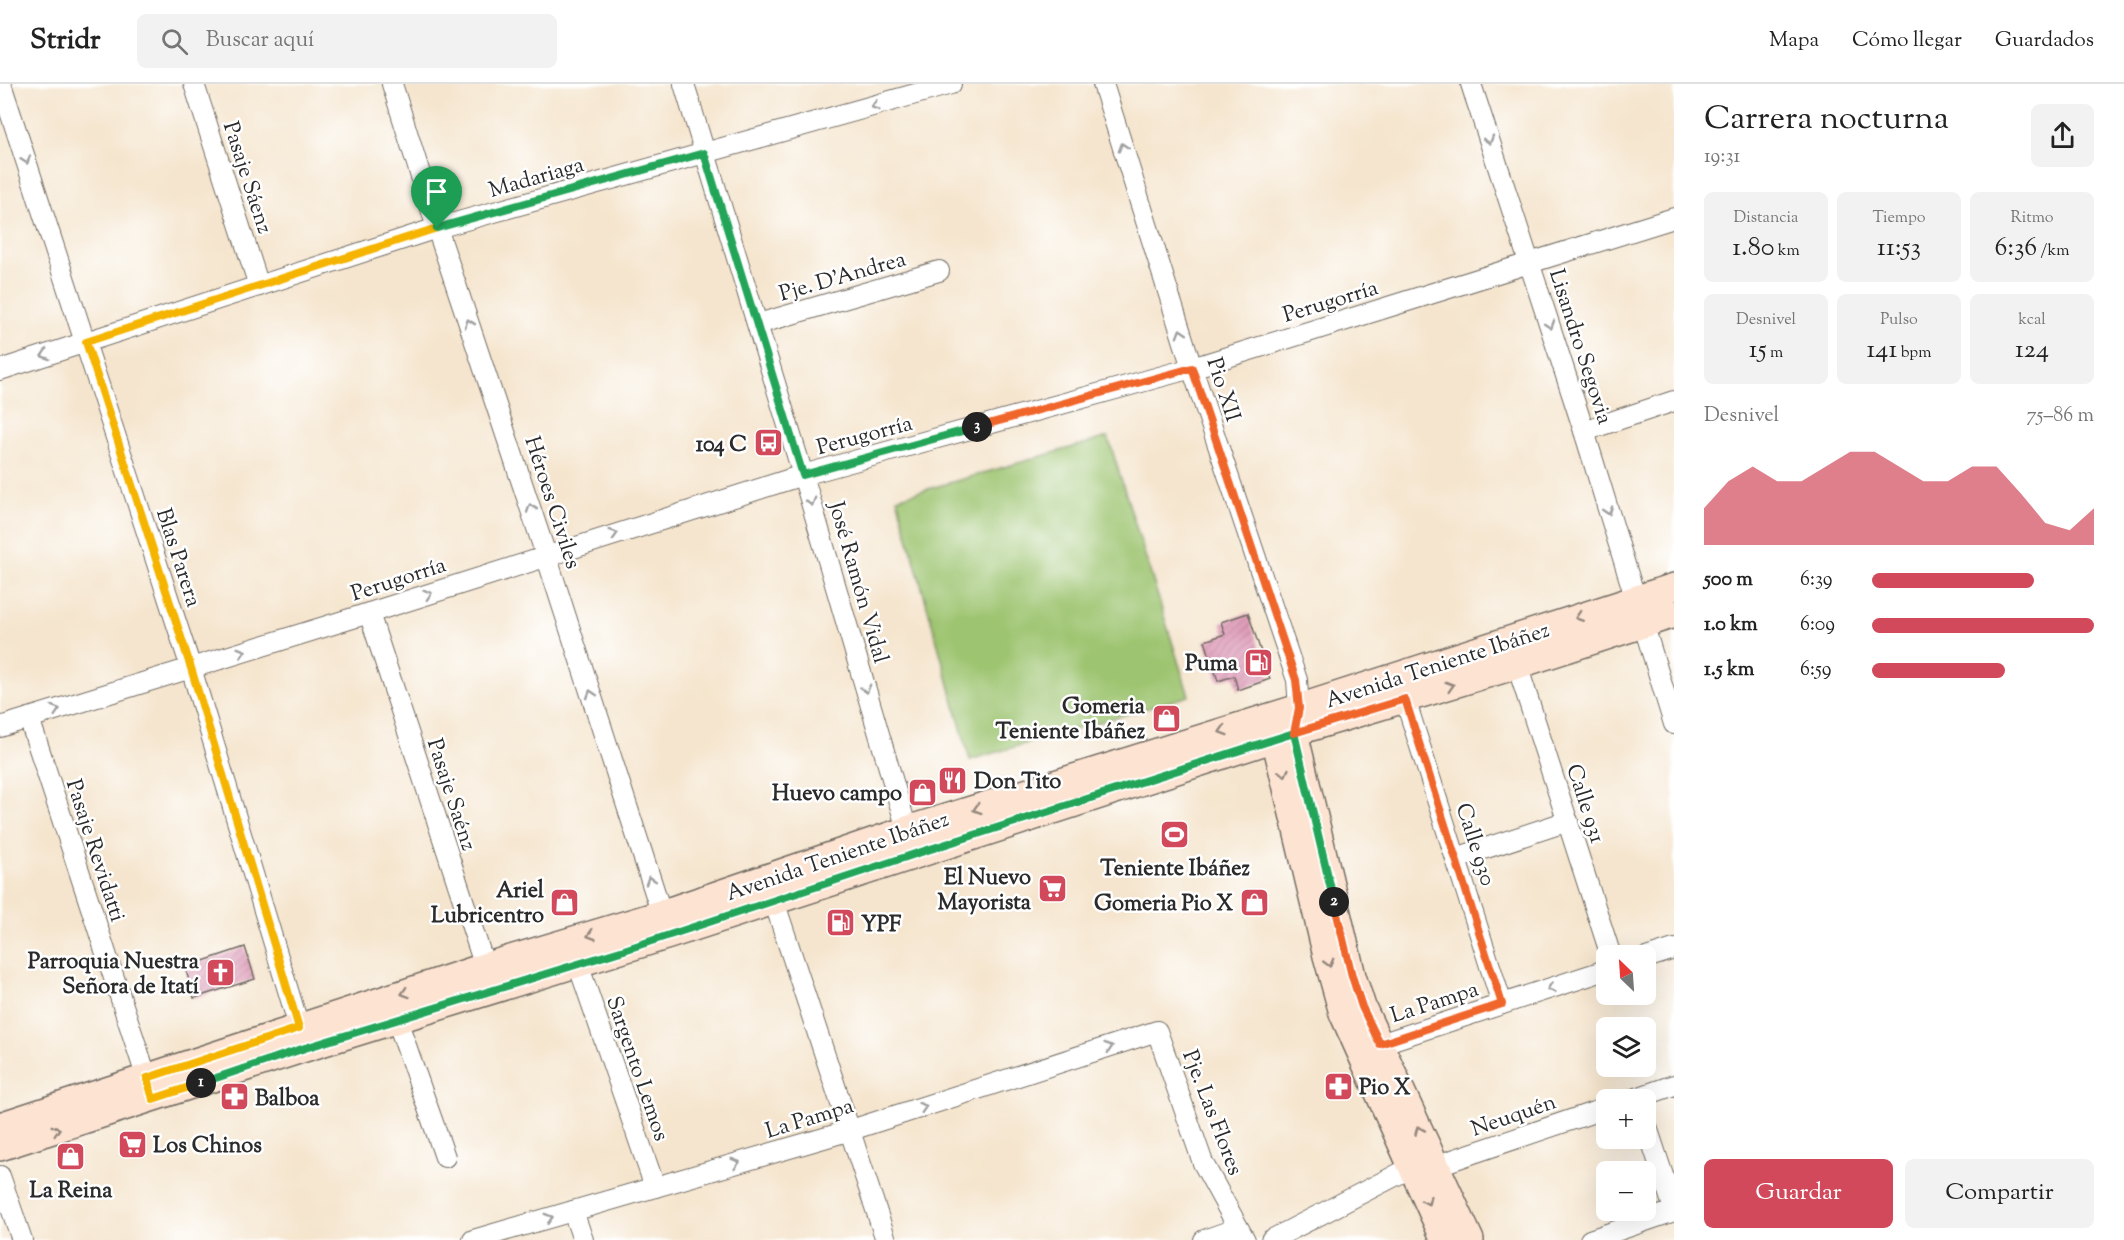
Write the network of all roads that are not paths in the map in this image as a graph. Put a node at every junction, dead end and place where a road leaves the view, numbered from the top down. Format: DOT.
graph roads {
  1 [pos="1,84"];
  2 [pos="194,84"];
  3 [pos="392,84"];
  4 [pos="684,84"];
  5 [pos="951,84"];
  6 [pos="1103,84"];
  7 [pos="1471,84"];
  8 [pos="704,153"];
  9 [pos="1674,218"];
  10 [pos="437,228"];
  11 [pos="1530,264"];
  12 [pos="939,271"];
  13 [pos="259,286"];
  14 [pos="758,324"];
  15 [pos="86,342"];
  16 [pos="1192,368"];
  17 [pos="0,370"];
  18 [pos="1674,401"];
  19 [pos="1584,430"];
  20 [pos="803,475"];
  21 [pos="546,555"];
  22 [pos="1674,587"];
  23 [pos="1639,612"];
  24 [pos="369,613"];
  25 [pos="1674,614"];
  26 [pos="1517,665"];
  27 [pos="191,668"];
  28 [pos="1405,699"];
  29 [pos="29,718"];
  30 [pos="1284,724"];
  31 [pos="1674,724"];
  32 [pos="0,727"];
  33 [pos="1568,821"];
  34 [pos="911,842"];
  35 [pos="1456,858"];
  36 [pos="770,889"];
  37 [pos="665,925"];
  38 [pos="1607,945"];
  39 [pos="1674,950"];
  40 [pos="1656,955"];
  41 [pos="578,964"];
  42 [pos="1596,973"];
  43 [pos="488,979"];
  44 [pos="1502,1004"];
  45 [pos="397,1020"];
  46 [pos="1157,1031"];
  47 [pos="302,1038"];
  48 [pos="1380,1044"];
  49 [pos="1674,1085"];
  50 [pos="150,1089"];
  51 [pos="1656,1091"];
  52 [pos="1596,1111"];
  53 [pos="0,1125"];
  54 [pos="848,1131"];
  55 [pos="0,1147"];
  56 [pos="1654,1149"];
  57 [pos="446,1157"];
  58 [pos="1424,1167"];
  59 [pos="0,1176"];
  60 [pos="655,1187"];
  61 [pos="1674,1210"];
  62 [pos="573,1211"];
  63 [pos="1241,1234"];
  64 [pos="22,1240"];
  65 [pos="473,1240"];
  66 [pos="583,1240"];
  67 [pos="886,1240"];
  68 [pos="1204,1240"];
  69 [pos="1271,1240"];
  70 [pos="1445,1240"];
  71 [pos="1470,1240"];
  72 [pos="1590,1240"];
  1 -- 15 [label="street, Blas Parera, one-way"];
  2 -- 13 [label="street, Pasaje Sáenz"];
  3 -- 10 [label="street, Héroes Civiles"];
  4 -- 8 [label="street, José Ramón Vidal"];
  5 -- 8 [label="street, Madariaga, one-way"];
  16 -- 6 [label="street, Pio XII, one-way"];
  7 -- 11 [label="street, Lisandro Segovia, one-way"];
  8 -- 10 [label="street, Madariaga"];
  8 -- 14 [label="street, José Ramón Vidal"];
  9 -- 11 [label="street, Perugorría"];
  10 -- 13 [label="street, Madariaga"];
  21 -- 10 [label="street, Héroes Civiles, one-way"];
  11 -- 16 [label="street, Perugorría"];
  11 -- 19 [label="street, Lisandro Segovia, one-way"];
  12 -- 14 [label="street, Pje. D'Andrea"];
  13 -- 15 [label="street, Madariaga"];
  14 -- 20 [label="street, José Ramón Vidal"];
  15 -- 17 [label="street, Madariaga, one-way"];
  15 -- 27 [label="street, Blas Parera"];
  16 -- 20 [label="street, Perugorría"];
  16 -- 30 [label="street, Pio XII"];
  18 -- 19 [label="street"];
  19 -- 23 [label="street, Lisandro Segovia, one-way"];
  21 -- 20 [label="street, Perugorría, one-way"];
  20 -- 34 [label="street, José Ramón Vidal, one-way"];
  24 -- 21 [label="street, Perugorría, one-way"];
  37 -- 21 [label="street, Héroes Civiles, one-way"];
  22 -- 23 [label="main road, Avenida Teniente Ibáñez"];
  23 -- 25 [label="main road, Avenida Teniente Ibáñez"];
  23 -- 26 [label="main road, Avenida Teniente Ibáñez"];
  23 -- 30 [label="main road, Avenida Teniente Ibáñez, one-way"];
  23 -- 31 [label="street, Lisandro Segovia"];
  27 -- 24 [label="street, Perugorría, one-way"];
  24 -- 43 [label="street, Pasaje Saénz"];
  28 -- 26 [label="main road, Avenida Teniente Ibáñez, one-way"];
  26 -- 33 [label="street, Calle 931"];
  29 -- 27 [label="street, Perugorría, one-way"];
  27 -- 47 [label="street, Blas Parera"];
  28 -- 30 [label="main road, Avenida Teniente Ibáñez"];
  28 -- 35 [label="street, Calle 930"];
  29 -- 32 [label="street, Perugorría"];
  29 -- 50 [label="street, Pasaje Revidatti"];
  30 -- 34 [label="main road, Avenida Teniente Ibáñez"];
  30 -- 48 [label="main road"];
  30 -- 58 [label="main road, one-way"];
  33 -- 35 [label="street"];
  33 -- 38 [label="street, Calle 931"];
  34 -- 36 [label="main road, Avenida Teniente Ibáñez"];
  35 -- 44 [label="street, Calle 930"];
  36 -- 37 [label="main road, Avenida Teniente Ibáñez"];
  36 -- 54 [label="street"];
  37 -- 41 [label="main road, Avenida Teniente Ibáñez"];
  37 -- 43 [label="main road, Avenida Teniente Ibáñez, one-way"];
  39 -- 40 [label="street"];
  41 -- 43 [label="main road, Avenida Teniente Ibáñez"];
  41 -- 60 [label="street, Sargento Lemos"];
  42 -- 44 [label="street, La Pampa, one-way"];
  43 -- 45 [label="main road, Avenida Teniente Ibáñez"];
  43 -- 47 [label="main road, Avenida Teniente Ibáñez, one-way"];
  44 -- 48 [label="street, La Pampa"];
  45 -- 47 [label="main road, Avenida Teniente Ibáñez"];
  45 -- 57 [label="street"];
  54 -- 46 [label="street, La Pampa, one-way"];
  46 -- 63 [label="street, Pje. Las Flores"];
  47 -- 50 [label="main road, Avenida Teniente Ibáñez"];
  58 -- 48 [label="main road, one-way"];
  49 -- 51 [label="street"];
  50 -- 53 [label="main road, Avenida Teniente Ibáñez"];
  55 -- 50 [label="main road, Avenida Teniente Ibáñez, one-way"];
  52 -- 58 [label="street, Neuquén"];
  60 -- 54 [label="street, La Pampa, one-way"];
  54 -- 67 [label="street"];
  56 -- 61 [label="street"];
  58 -- 69 [label="street, Neuquén"];
  58 -- 70 [label="main road, one-way"];
  58 -- 71 [label="main road"];
  59 -- 64 [label="street"];
  60 -- 62 [label="street, La Pampa"];
  61 -- 72 [label="street"];
  65 -- 62 [label="street, La Pampa, one-way"];
  62 -- 66 [label="street"];
  63 -- 68 [label="street"];
}
